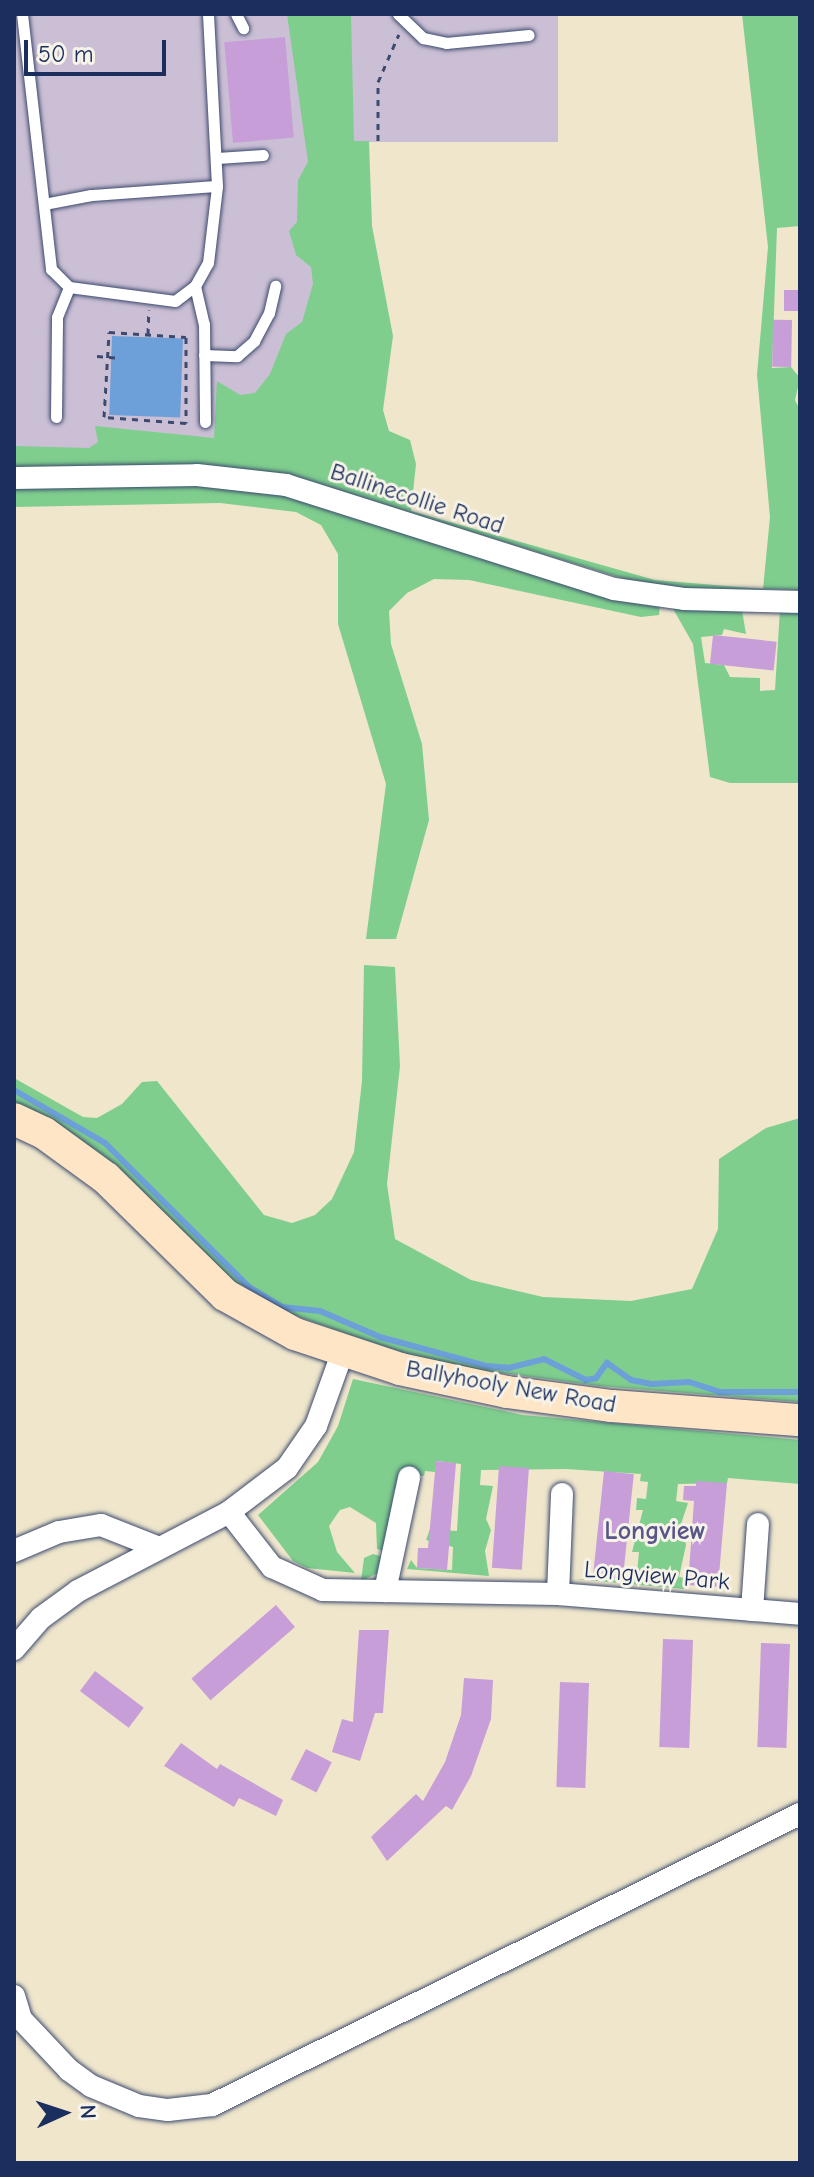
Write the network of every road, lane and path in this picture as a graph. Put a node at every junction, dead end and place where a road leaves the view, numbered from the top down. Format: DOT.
graph roads {
  1 [pos="22,14"];
  2 [pos="208,14"];
  3 [pos="236,14"];
  4 [pos="401,18"];
  5 [pos="243,28"];
  6 [pos="529,35"];
  7 [pos="378,141"];
  8 [pos="263,155"];
  9 [pos="217,158"];
  10 [pos="217,186"];
  11 [pos="44,204"];
  12 [pos="195,286"];
  13 [pos="275,286"];
  14 [pos="69,287"];
  15 [pos="149,300"];
  16 [pos="148,334"];
  17 [pos="204,355"];
  18 [pos="97,356"];
  19 [pos="107,357"];
  20 [pos="121,358"];
  21 [pos="56,417"];
  22 [pos="205,422"];
  23 [pos="14,478"];
  24 [pos="800,602"];
  25 [pos="14,1119"];
  26 [pos="343,1351"];
  27 [pos="800,1420"];
  28 [pos="409,1478"];
  29 [pos="562,1494"];
  30 [pos="229,1512"];
  31 [pos="758,1524"];
  32 [pos="159,1548"];
  33 [pos="14,1551"];
  34 [pos="385,1591"];
  35 [pos="558,1594"];
  36 [pos="752,1610"];
  37 [pos="800,1614"];
  38 [pos="14,1649"];
  39 [pos="800,1814"];
  40 [pos="14,1996"];
  1 -- 11 [label="lane"];
  2 -- 9 [label="lane"];
  3 -- 5 [label="lane"];
  4 -- 6 [label="lane"];
  4 -- 7 [label="path"];
  8 -- 9 [label="lane"];
  9 -- 10 [label="lane"];
  10 -- 11 [label="lane"];
  10 -- 12 [label="lane"];
  11 -- 14 [label="lane"];
  12 -- 15 [label="lane"];
  12 -- 17 [label="lane"];
  13 -- 17 [label="lane"];
  14 -- 15 [label="lane"];
  14 -- 21 [label="lane"];
  15 -- 16 [label="path"];
  16 -- 19 [label="path"];
  16 -- 19 [label="path"];
  17 -- 22 [label="lane"];
  18 -- 19 [label="path"];
  19 -- 20 [label="path"];
  23 -- 24 [label="street, Ballinecollie Road"];
  25 -- 26 [label="main road, Ballyhooly New Road"];
  26 -- 27 [label="main road, Ballyhooly New Road"];
  26 -- 30 [label="street"];
  28 -- 34 [label="street"];
  29 -- 35 [label="street, Longview Park"];
  30 -- 32 [label="street"];
  30 -- 34 [label="street, Longview Park"];
  31 -- 36 [label="street, Longview Park"];
  32 -- 33 [label="street"];
  32 -- 38 [label="street"];
  34 -- 35 [label="street, Longview Park"];
  35 -- 36 [label="street, Longview Park"];
  36 -- 37 [label="street, Longview Park"];
  39 -- 40 [label="street"];
}
